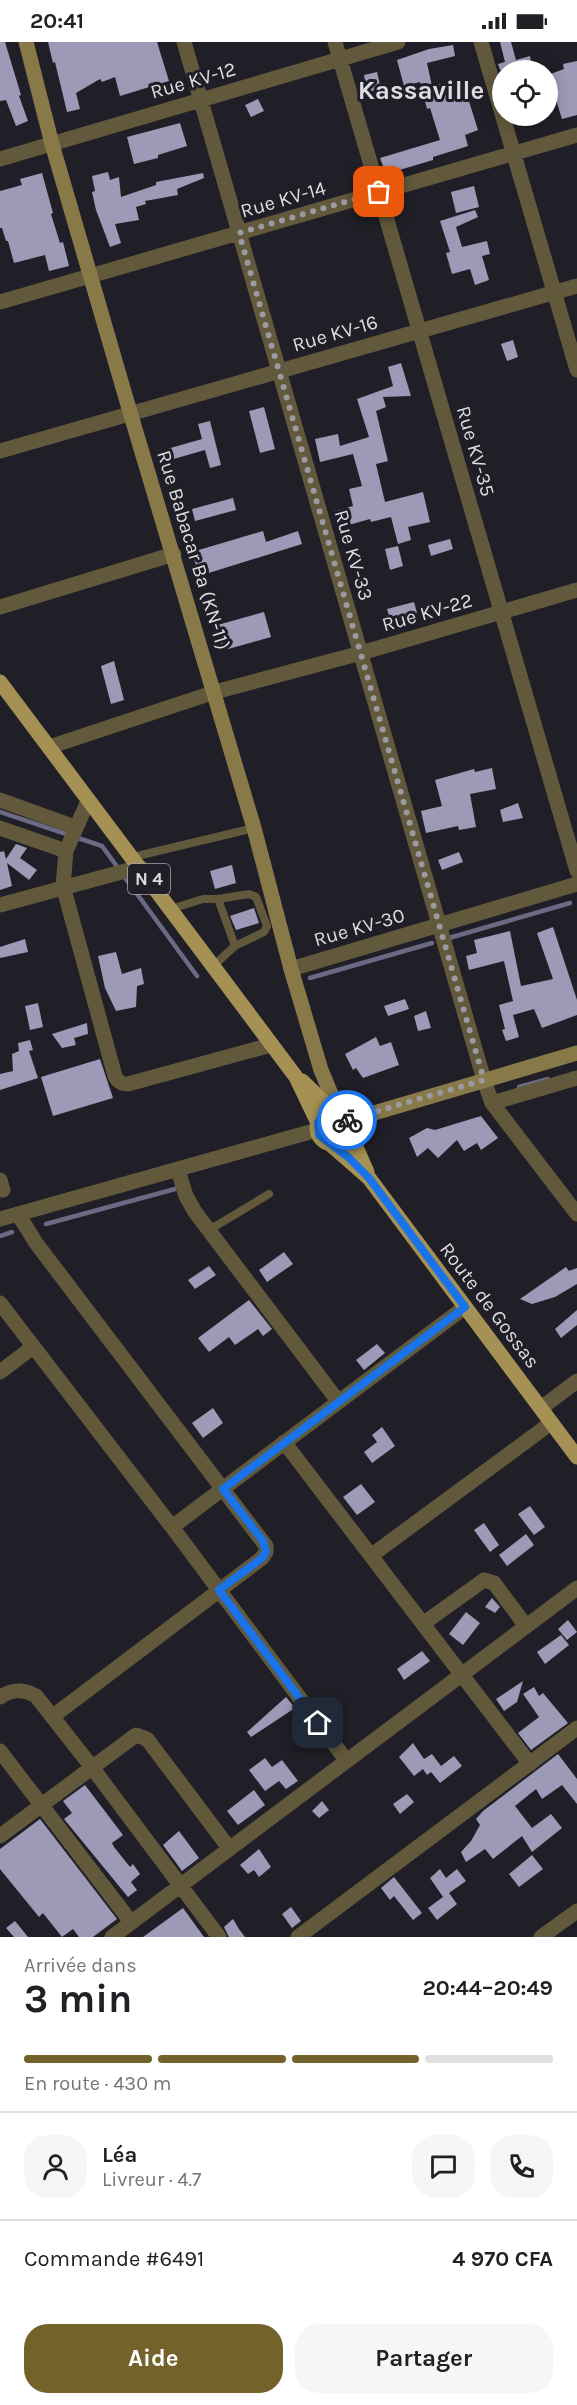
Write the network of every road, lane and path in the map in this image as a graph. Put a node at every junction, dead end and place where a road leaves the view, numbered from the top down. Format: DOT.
graph roads {
  1 [pos="26,42"];
  2 [pos="184,42"];
  3 [pos="335,42"];
  4 [pos="398,42"];
  5 [pos="481,42"];
  6 [pos="340,59"];
  7 [pos="201,100"];
  8 [pos="577,135"];
  9 [pos="52,144"];
  10 [pos="513,154"];
  11 [pos="0,159"];
  12 [pos="379,192"];
  13 [pos="239,233"];
  14 [pos="91,275"];
  15 [pos="577,286"];
  16 [pos="554,293"];
  17 [pos="0,302"];
  18 [pos="419,331"];
  19 [pos="577,370"];
  20 [pos="279,371"];
  21 [pos="130,412"];
  22 [pos="0,451"];
  23 [pos="174,554"];
  24 [pos="577,590"];
  25 [pos="0,607"];
  26 [pos="501,612"];
  27 [pos="361,653"];
  28 [pos="0,682"];
  29 [pos="215,692"];
  30 [pos="48,747"];
  31 [pos="0,800"];
  32 [pos="88,801"];
  33 [pos="0,828"];
  34 [pos="254,828"];
  35 [pos="71,839"];
  36 [pos="135,865"];
  37 [pos="577,871"];
  38 [pos="577,884"];
  39 [pos="63,886"];
  40 [pos="218,899"];
  41 [pos="0,905"];
  42 [pos="171,909"];
  43 [pos="439,925"];
  44 [pos="235,946"];
  45 [pos="213,966"];
  46 [pos="291,969"];
  47 [pos="271,1045"];
  48 [pos="577,1053"];
  49 [pos="321,1070"];
  50 [pos="296,1077"];
  51 [pos="577,1078"];
  52 [pos="484,1080"];
  53 [pos="319,1096"];
  54 [pos="492,1103"];
  55 [pos="342,1119"];
  56 [pos="317,1127"];
  57 [pos="329,1143"];
  58 [pos="178,1170"];
  59 [pos="369,1178"];
  60 [pos="269,1194"];
  61 [pos="18,1214"];
  62 [pos="577,1214"];
  63 [pos="0,1219"];
  64 [pos="209,1230"];
  65 [pos="0,1303"];
  66 [pos="465,1307"];
  67 [pos="5,1318"];
  68 [pos="33,1347"];
  69 [pos="0,1372"];
  70 [pos="577,1382"];
  71 [pos="338,1401"];
  72 [pos="541,1408"];
  73 [pos="551,1423"];
  74 [pos="284,1442"];
  75 [pos="577,1457"];
  76 [pos="223,1489"];
  77 [pos="172,1527"];
  78 [pos="372,1555"];
  79 [pos="577,1588"];
  80 [pos="219,1590"];
  81 [pos="424,1623"];
  82 [pos="526,1626"];
  83 [pos="462,1673"];
  84 [pos="0,1697"];
  85 [pos="52,1717"];
  86 [pos="577,1728"];
  87 [pos="0,1751"];
  88 [pos="346,1760"];
  89 [pos="530,1764"];
  90 [pos="92,1766"];
  91 [pos="41,1805"];
  92 [pos="0,1836"];
  93 [pos="229,1848"];
  94 [pos="180,1886"];
  95 [pos="577,1911"];
  96 [pos="131,1922"];
  97 [pos="112,1937"];
  98 [pos="219,1937"];
  99 [pos="298,1937"];
  100 [pos="542,1937"];
  1 -- 9 [label="street, Rue Babacar Ba (KN-11)"];
  2 -- 7 [label="street, Rue KV-33"];
  3 -- 6 [label="street, Rue KV-35"];
  4 -- 6 [label="street, Rue KV-12"];
  5 -- 10 [label="street"];
  6 -- 7 [label="street, Rue KV-12"];
  6 -- 12 [label="street, Rue KV-35"];
  7 -- 9 [label="street, Rue KV-12"];
  7 -- 13 [label="street, Rue KV-33"];
  8 -- 10 [label="street, Rue KV-14"];
  9 -- 11 [label="street, Rue KV-12"];
  9 -- 14 [label="street, Rue Babacar Ba (KN-11)"];
  10 -- 12 [label="street, Rue KV-14"];
  10 -- 16 [label="street"];
  12 -- 13 [label="street, Rue KV-14"];
  12 -- 18 [label="street, Rue KV-35"];
  13 -- 14 [label="street, Rue KV-14"];
  13 -- 20 [label="street, Rue KV-33"];
  14 -- 17 [label="street, Rue KV-14"];
  14 -- 21 [label="street, Rue Babacar Ba (KN-11)"];
  15 -- 16 [label="street, Rue KV-16"];
  16 -- 18 [label="street, Rue KV-16"];
  16 -- 19 [label="street"];
  18 -- 20 [label="street, Rue KV-16"];
  18 -- 26 [label="street, Rue KV-35"];
  20 -- 21 [label="street, Rue KV-16"];
  20 -- 27 [label="street, Rue KV-33"];
  21 -- 22 [label="street, Rue KV-16"];
  21 -- 23 [label="street, Rue Babacar Ba (KN-11)"];
  23 -- 25 [label="street"];
  23 -- 29 [label="street, Rue Babacar Ba (KN-11)"];
  24 -- 26 [label="street, Rue KV-22"];
  26 -- 27 [label="street, Rue KV-22"];
  26 -- 37 [label="street, Rue KV-35"];
  27 -- 29 [label="street, Rue KV-22"];
  27 -- 43 [label="street, Rue KV-33"];
  28 -- 30 [label="main road, N 4"];
  29 -- 30 [label="street, Rue KV-22"];
  29 -- 34 [label="street, Rue Babacar Ba (KN-11)"];
  30 -- 32 [label="main road, N 4"];
  31 -- 35 [label="street"];
  32 -- 35 [label="street"];
  32 -- 36 [label="main road, N 4"];
  33 -- 35 [label="street"];
  34 -- 36 [label="lane"];
  34 -- 46 [label="street, Rue Babacar Ba (KN-11)"];
  35 -- 39 [label="street"];
  36 -- 39 [label="street"];
  36 -- 42 [label="main road, N 4"];
  38 -- 43 [label="street, Rue KV-30"];
  39 -- 41 [label="street"];
  39 -- 47 [label="street"];
  40 -- 42 [label="lane"];
  40 -- 44 [label="lane"];
  40 -- 44 [label="lane"];
  42 -- 45 [label="main road, N 4"];
  43 -- 46 [label="street, Rue KV-30"];
  43 -- 52 [label="street, Rue KV-33"];
  44 -- 45 [label="lane"];
  45 -- 47 [label="main road, N 4"];
  46 -- 49 [label="street, Rue Babacar Ba (KN-11)"];
  47 -- 50 [label="main road, N 4"];
  48 -- 52 [label="street"];
  49 -- 53 [label="street"];
  49 -- 55 [label="street"];
  50 -- 53 [label="main road, N 4"];
  50 -- 56 [label="main road, N 4"];
  51 -- 54 [label="street"];
  52 -- 54 [label="street, Rue KV-33"];
  52 -- 55 [label="street"];
  53 -- 55 [label="main road, N 4"];
  54 -- 62 [label="street, Rue KV-33"];
  55 -- 56 [label="main road"];
  55 -- 57 [label="main road"];
  55 -- 59 [label="main road, N 4"];
  56 -- 57 [label="main road, N 4"];
  56 -- 58 [label="street"];
  57 -- 59 [label="main road, N 4"];
  58 -- 61 [label="street"];
  58 -- 64 [label="street"];
  59 -- 66 [label="main road, Route de Gossas / N 4"];
  60 -- 64 [label="lane"];
  61 -- 63 [label="street"];
  61 -- 76 [label="street"];
  64 -- 71 [label="street"];
  65 -- 67 [label="street"];
  66 -- 71 [label="street"];
  66 -- 72 [label="main road, Route de Gossas / N 4"];
  67 -- 68 [label="street"];
  68 -- 69 [label="street"];
  68 -- 77 [label="street"];
  70 -- 72 [label="street"];
  71 -- 74 [label="street"];
  72 -- 73 [label="main road, Route de Gossas / N 4"];
  73 -- 75 [label="main road, Route de Gossas / N 4"];
  73 -- 78 [label="street"];
  74 -- 76 [label="street"];
  74 -- 78 [label="street"];
  76 -- 77 [label="street"];
  76 -- 80 [label="street"];
  77 -- 80 [label="street"];
  78 -- 81 [label="street"];
  79 -- 82 [label="street"];
  80 -- 85 [label="street"];
  80 -- 88 [label="street"];
  81 -- 82 [label="street"];
  81 -- 83 [label="street"];
  82 -- 83 [label="street"];
  83 -- 88 [label="street"];
  83 -- 89 [label="street"];
  84 -- 85 [label="street"];
  85 -- 90 [label="street"];
  86 -- 89 [label="street"];
  87 -- 91 [label="street"];
  88 -- 93 [label="street"];
  89 -- 99 [label="street"];
  90 -- 91 [label="street"];
  90 -- 93 [label="street"];
  90 -- 94 [label="street"];
  91 -- 92 [label="street"];
  91 -- 96 [label="street"];
  93 -- 94 [label="street"];
  94 -- 96 [label="street"];
  94 -- 98 [label="street"];
  95 -- 100 [label="street"];
  96 -- 97 [label="street"];
}
